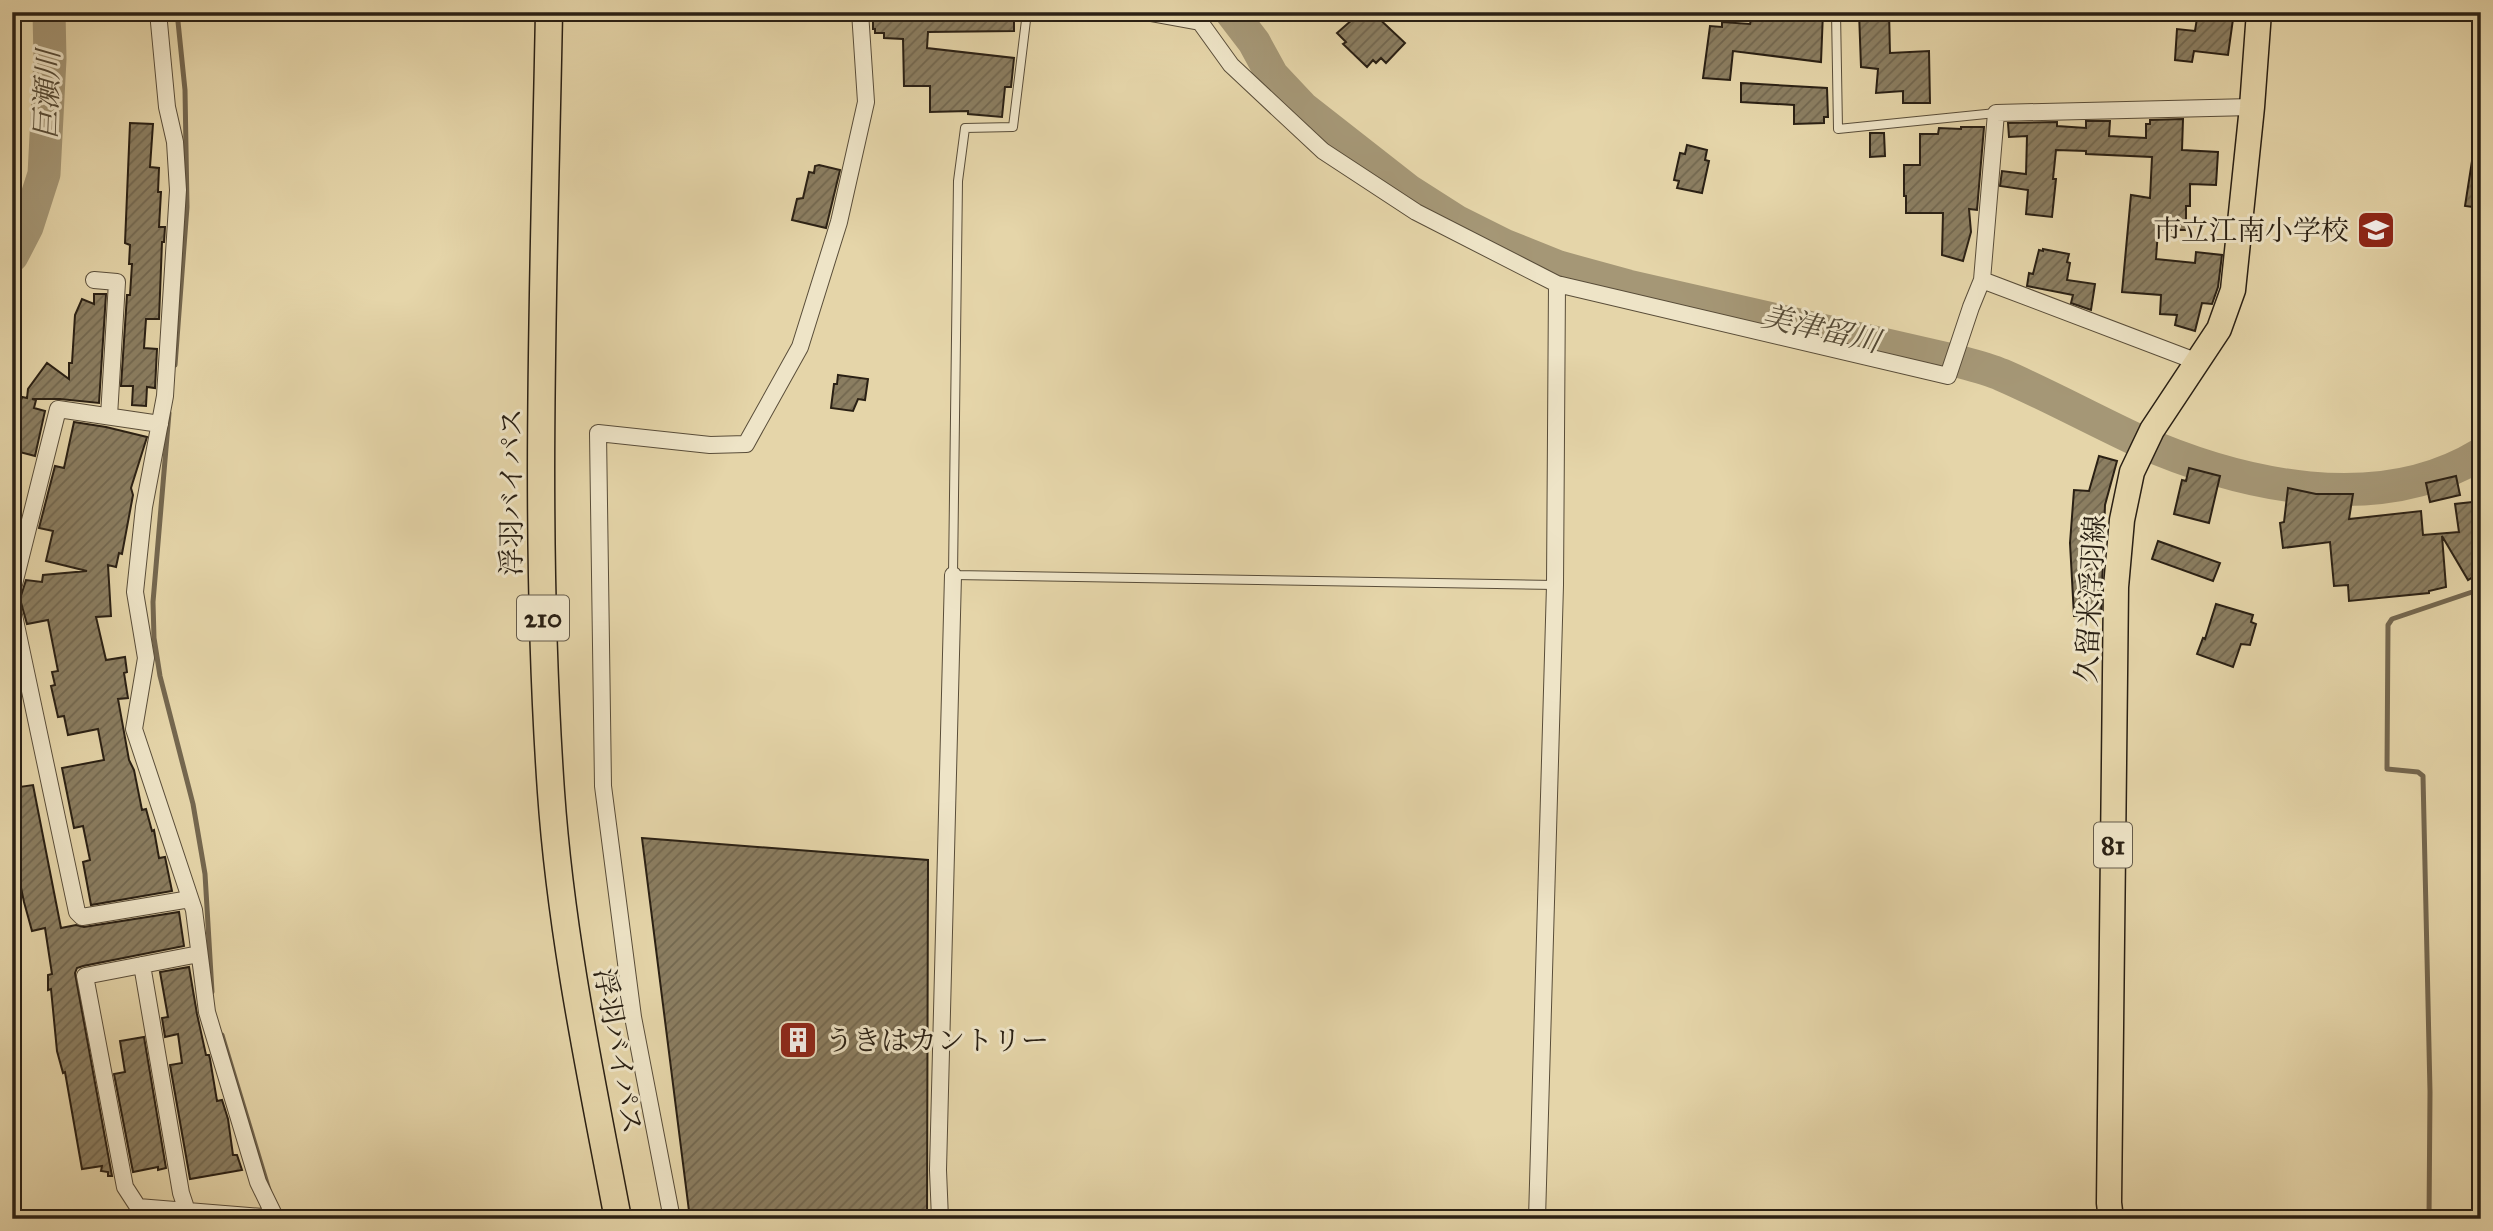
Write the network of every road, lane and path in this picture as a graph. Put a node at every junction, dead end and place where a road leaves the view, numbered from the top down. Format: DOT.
graph roads {
  1 [pos="158,12"];
  2 [pos="550,12"];
  3 [pos="860,12"];
  4 [pos="1027,12"];
  5 [pos="1145,12"];
  6 [pos="1836,12"];
  7 [pos="2259,12"];
  8 [pos="2252,107"];
  9 [pos="1996,113"];
  10 [pos="94,280"];
  11 [pos="1982,280"];
  12 [pos="1557,284"];
  13 [pos="2198,362"];
  14 [pos="109,416"];
  15 [pos="160,424"];
  16 [pos="953,575"];
  17 [pos="1556,585"];
  18 [pos="12,592"];
  19 [pos="12,606"];
  20 [pos="190,899"];
  21 [pos="199,954"];
  22 [pos="142,965"];
  23 [pos="144,1213"];
  24 [pos="195,1214"];
  25 [pos="276,1219"];
  26 [pos="618,1219"];
  27 [pos="672,1219"];
  28 [pos="940,1219"];
  29 [pos="1536,1219"];
  30 [pos="2111,1219"];
  1 -- 15 [label="street"];
  2 -- 26 [label="highway, 浮羽バイパス / 210"];
  3 -- 27 [label="street"];
  4 -- 16 [label="lane"];
  5 -- 12 [label="street"];
  6 -- 9 [label="lane"];
  7 -- 8 [label="main road, 久留米浮羽線 / 81"];
  8 -- 9 [label="street"];
  8 -- 13 [label="main road, 久留米浮羽線 / 81"];
  9 -- 11 [label="street"];
  10 -- 14 [label="street"];
  11 -- 12 [label="street"];
  11 -- 13 [label="street"];
  12 -- 17 [label="street"];
  13 -- 30 [label="main road, 久留米浮羽線 / 81"];
  14 -- 15 [label="street"];
  14 -- 18 [label="street"];
  15 -- 20 [label="street"];
  16 -- 17 [label="lane"];
  16 -- 28 [label="street"];
  17 -- 29 [label="street"];
  19 -- 20 [label="street"];
  20 -- 21 [label="street"];
  21 -- 22 [label="street"];
  21 -- 25 [label="street"];
  22 -- 23 [label="street"];
  22 -- 24 [label="street"];
  23 -- 24 [label="street"];
  24 -- 25 [label="street"];
}
